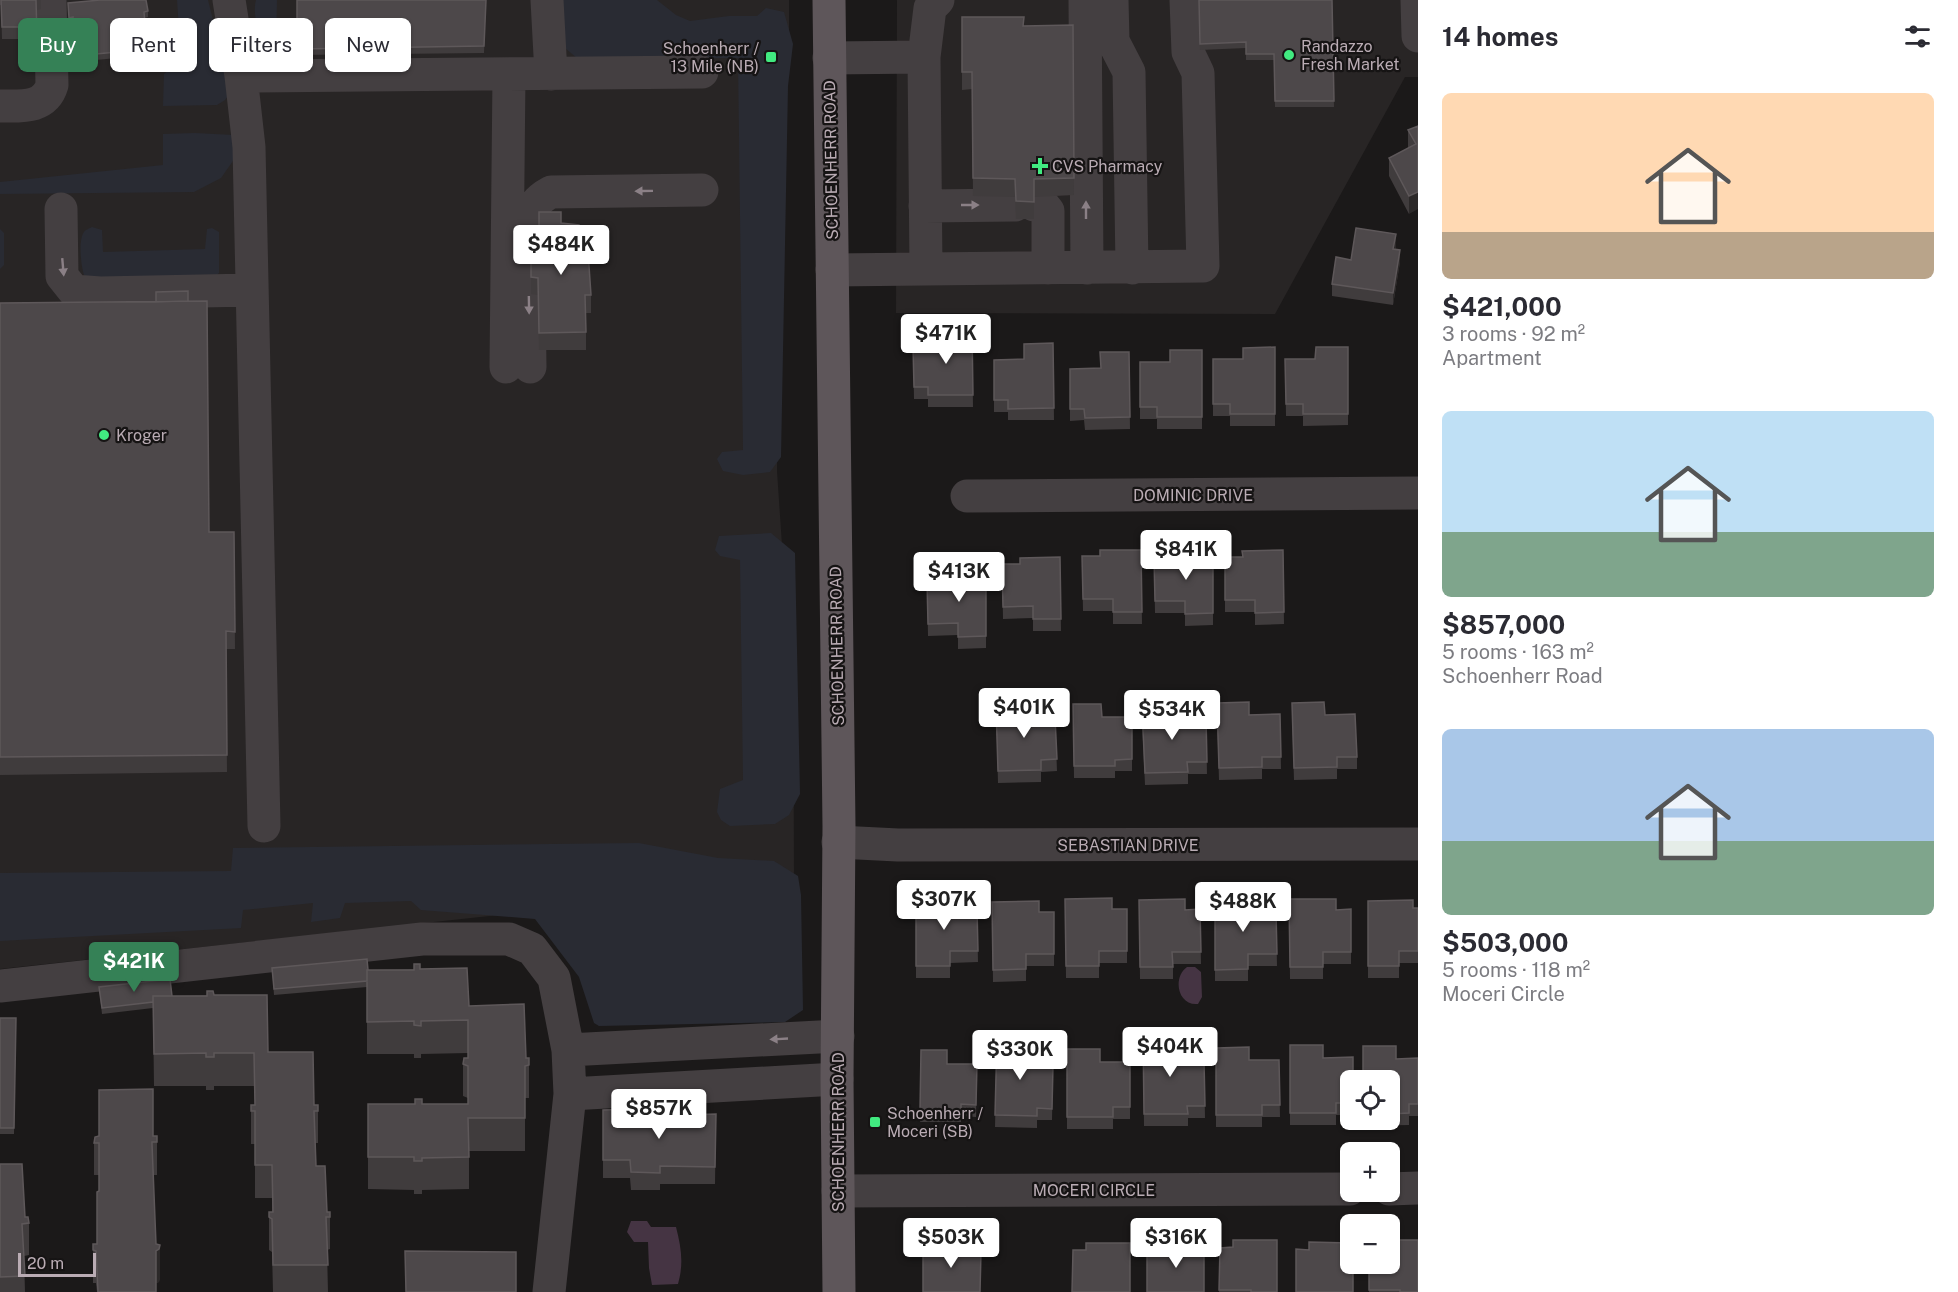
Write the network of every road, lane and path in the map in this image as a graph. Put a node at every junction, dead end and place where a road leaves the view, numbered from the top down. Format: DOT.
graph roads {
  1 [pos="50,0"];
  2 [pos="229,0"];
  3 [pos="547,0"];
  4 [pos="830,0"];
  5 [pos="938,0"];
  6 [pos="1085,0"];
  7 [pos="1112,0"];
  8 [pos="1186,0"];
  9 [pos="1417,0"];
  10 [pos="1418,36"];
  11 [pos="924,57"];
  12 [pos="830,58"];
  13 [pos="702,72"];
  14 [pos="509,74"];
  15 [pos="550,74"];
  16 [pos="241,76"];
  17 [pos="0,106"];
  18 [pos="702,190"];
  19 [pos="925,206"];
  20 [pos="61,209"];
  21 [pos="1048,268"];
  22 [pos="1087,268"];
  23 [pos="1132,268"];
  24 [pos="926,269"];
  25 [pos="832,270"];
  26 [pos="252,290"];
  27 [pos="1418,493"];
  28 [pos="968,496"];
  29 [pos="264,826"];
  30 [pos="838,842"];
  31 [pos="1418,844"];
  32 [pos="0,986"];
  33 [pos="838,1036"];
  34 [pos="568,1050"];
  35 [pos="837,1079"];
  36 [pos="570,1094"];
  37 [pos="1418,1188"];
  38 [pos="1340,1189"];
  39 [pos="1400,1189"];
  40 [pos="838,1191"];
  41 [pos="549,1292"];
  42 [pos="839,1292"];
  1 -- 17 [label="street"];
  2 -- 16 [label="street"];
  3 -- 15 [label="street"];
  4 -- 12 [label="main road, SCHOENHERR ROAD"];
  5 -- 11 [label="street"];
  22 -- 6 [label="street, one-way"];
  7 -- 23 [label="street"];
  8 -- 23 [label="street"];
  9 -- 10 [label="street"];
  11 -- 12 [label="street"];
  11 -- 19 [label="street"];
  12 -- 25 [label="main road, SCHOENHERR ROAD"];
  13 -- 15 [label="street"];
  14 -- 15 [label="street"];
  14 -- 16 [label="street"];
  18 -- 14 [label="street, one-way"];
  16 -- 26 [label="street"];
  19 -- 21 [label="street, one-way"];
  19 -- 24 [label="street"];
  20 -- 26 [label="street, one-way"];
  21 -- 22 [label="street"];
  21 -- 24 [label="street"];
  22 -- 23 [label="street"];
  24 -- 25 [label="street"];
  25 -- 30 [label="main road, SCHOENHERR ROAD"];
  26 -- 29 [label="street"];
  27 -- 28 [label="street, DOMINIC DRIVE"];
  30 -- 31 [label="street, SEBASTIAN DRIVE"];
  30 -- 33 [label="main road, SCHOENHERR ROAD"];
  32 -- 34 [label="street"];
  33 -- 34 [label="street, one-way"];
  33 -- 35 [label="main road, SCHOENHERR ROAD"];
  34 -- 36 [label="street"];
  35 -- 36 [label="street"];
  35 -- 40 [label="main road, SCHOENHERR ROAD"];
  36 -- 41 [label="street"];
  37 -- 39 [label="street"];
  38 -- 40 [label="street, MOCERI CIRCLE"];
  40 -- 42 [label="main road, SCHOENHERR ROAD"];
}
